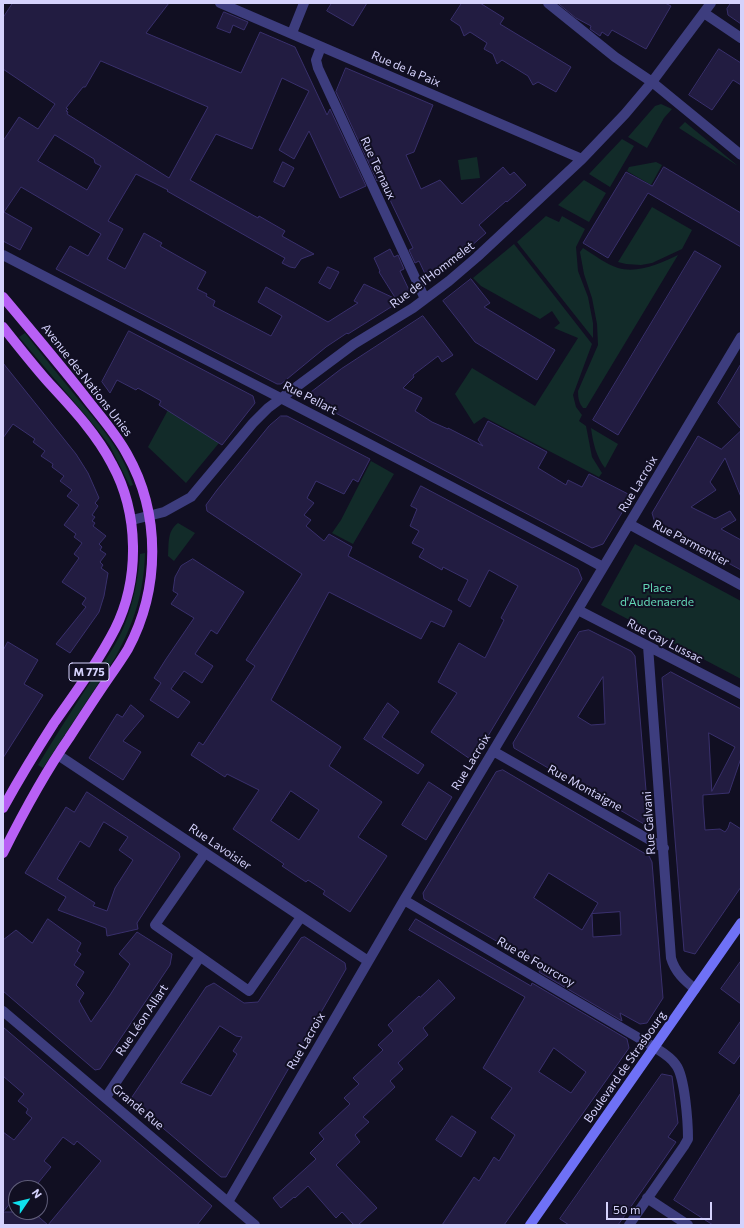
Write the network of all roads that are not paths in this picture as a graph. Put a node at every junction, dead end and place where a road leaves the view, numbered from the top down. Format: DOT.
graph roads {
  1 [pos="220,3"];
  2 [pos="304,3"];
  3 [pos="548,3"];
  4 [pos="711,3"];
  5 [pos="704,13"];
  6 [pos="292,33"];
  7 [pos="741,38"];
  8 [pos="321,46"];
  9 [pos="652,82"];
  10 [pos="741,155"];
  11 [pos="582,159"];
  12 [pos="3,255"];
  13 [pos="3,297"];
  14 [pos="425,299"];
  15 [pos="3,327"];
  16 [pos="741,338"];
  17 [pos="281,398"];
  18 [pos="149,517"];
  19 [pos="132,520"];
  20 [pos="629,524"];
  21 [pos="604,567"];
  22 [pos="741,584"];
  23 [pos="578,610"];
  24 [pos="648,646"];
  25 [pos="741,694"];
  26 [pos="493,751"];
  27 [pos="58,755"];
  28 [pos="3,808"];
  29 [pos="664,848"];
  30 [pos="3,853"];
  31 [pos="205,853"];
  32 [pos="404,900"];
  33 [pos="301,917"];
  34 [pos="741,923"];
  35 [pos="200,957"];
  36 [pos="368,961"];
  37 [pos="695,989"];
  38 [pos="3,1011"];
  39 [pos="654,1047"];
  40 [pos="106,1097"];
  41 [pos="647,1198"];
  42 [pos="228,1202"];
  43 [pos="255,1225"];
  44 [pos="530,1225"];
  45 [pos="629,1225"];
  46 [pos="688,1225"];
  1 -- 6 [label="street, Rue de la Paix"];
  2 -- 6 [label="street"];
  3 -- 9 [label="street"];
  4 -- 5 [label="street, Rue de l'Hommelet"];
  5 -- 7 [label="street"];
  5 -- 9 [label="street, Rue de l'Hommelet"];
  6 -- 8 [label="street, Rue de la Paix"];
  8 -- 11 [label="street, Rue de la Paix"];
  8 -- 14 [label="street, Rue Ternaux"];
  9 -- 10 [label="street"];
  9 -- 11 [label="street, Rue de l'Hommelet"];
  11 -- 14 [label="street, Rue de l'Hommelet"];
  12 -- 17 [label="street, Rue Pellart"];
  13 -- 18 [label="main road, Avenue des Nations Unies / M 775"];
  14 -- 17 [label="street, Rue de l'Hommelet"];
  15 -- 19 [label="main road, M 775"];
  16 -- 20 [label="street, Rue Lacroix"];
  17 -- 18 [label="street, Rue de l'Hommelet"];
  17 -- 21 [label="street, Rue Pellart"];
  18 -- 19 [label="street, Rue de l'Hommelet"];
  18 -- 27 [label="main road, Avenue des Nations Unies / M 775"];
  19 -- 28 [label="main road, M 775"];
  20 -- 21 [label="street, Rue Lacroix"];
  20 -- 22 [label="street, Rue Parmentier"];
  21 -- 23 [label="street, Rue Lacroix"];
  23 -- 24 [label="street, Rue Gay Lussac"];
  23 -- 26 [label="street, Rue Lacroix"];
  24 -- 25 [label="street, Rue Gay Lussac"];
  24 -- 29 [label="street, Rue Galvani"];
  26 -- 29 [label="street, Rue Montaigne"];
  26 -- 32 [label="street, Rue Lacroix"];
  27 -- 30 [label="main road, Avenue des Nations Unies / M 775"];
  27 -- 31 [label="street, Rue Lavoisier"];
  29 -- 37 [label="street, Rue Galvani"];
  31 -- 33 [label="street, Rue Lavoisier"];
  31 -- 35 [label="street"];
  32 -- 36 [label="street, Rue Lacroix"];
  32 -- 39 [label="street, Rue de Fourcroy"];
  33 -- 35 [label="street"];
  33 -- 36 [label="street, Rue Lavoisier"];
  34 -- 37 [label="main road, Boulevard de Strasbourg"];
  35 -- 40 [label="street, Rue Léon Allart"];
  36 -- 42 [label="street, Rue Lacroix"];
  37 -- 39 [label="main road, Boulevard de Strasbourg"];
  38 -- 40 [label="street, Grande Rue"];
  39 -- 41 [label="street, Rue de Fourcroy"];
  39 -- 44 [label="main road, Boulevard de Strasbourg"];
  40 -- 42 [label="street, Grande Rue"];
  41 -- 45 [label="street, Rue de Fourcroy"];
  41 -- 46 [label="street"];
  42 -- 43 [label="street, Grande Rue"];
}
